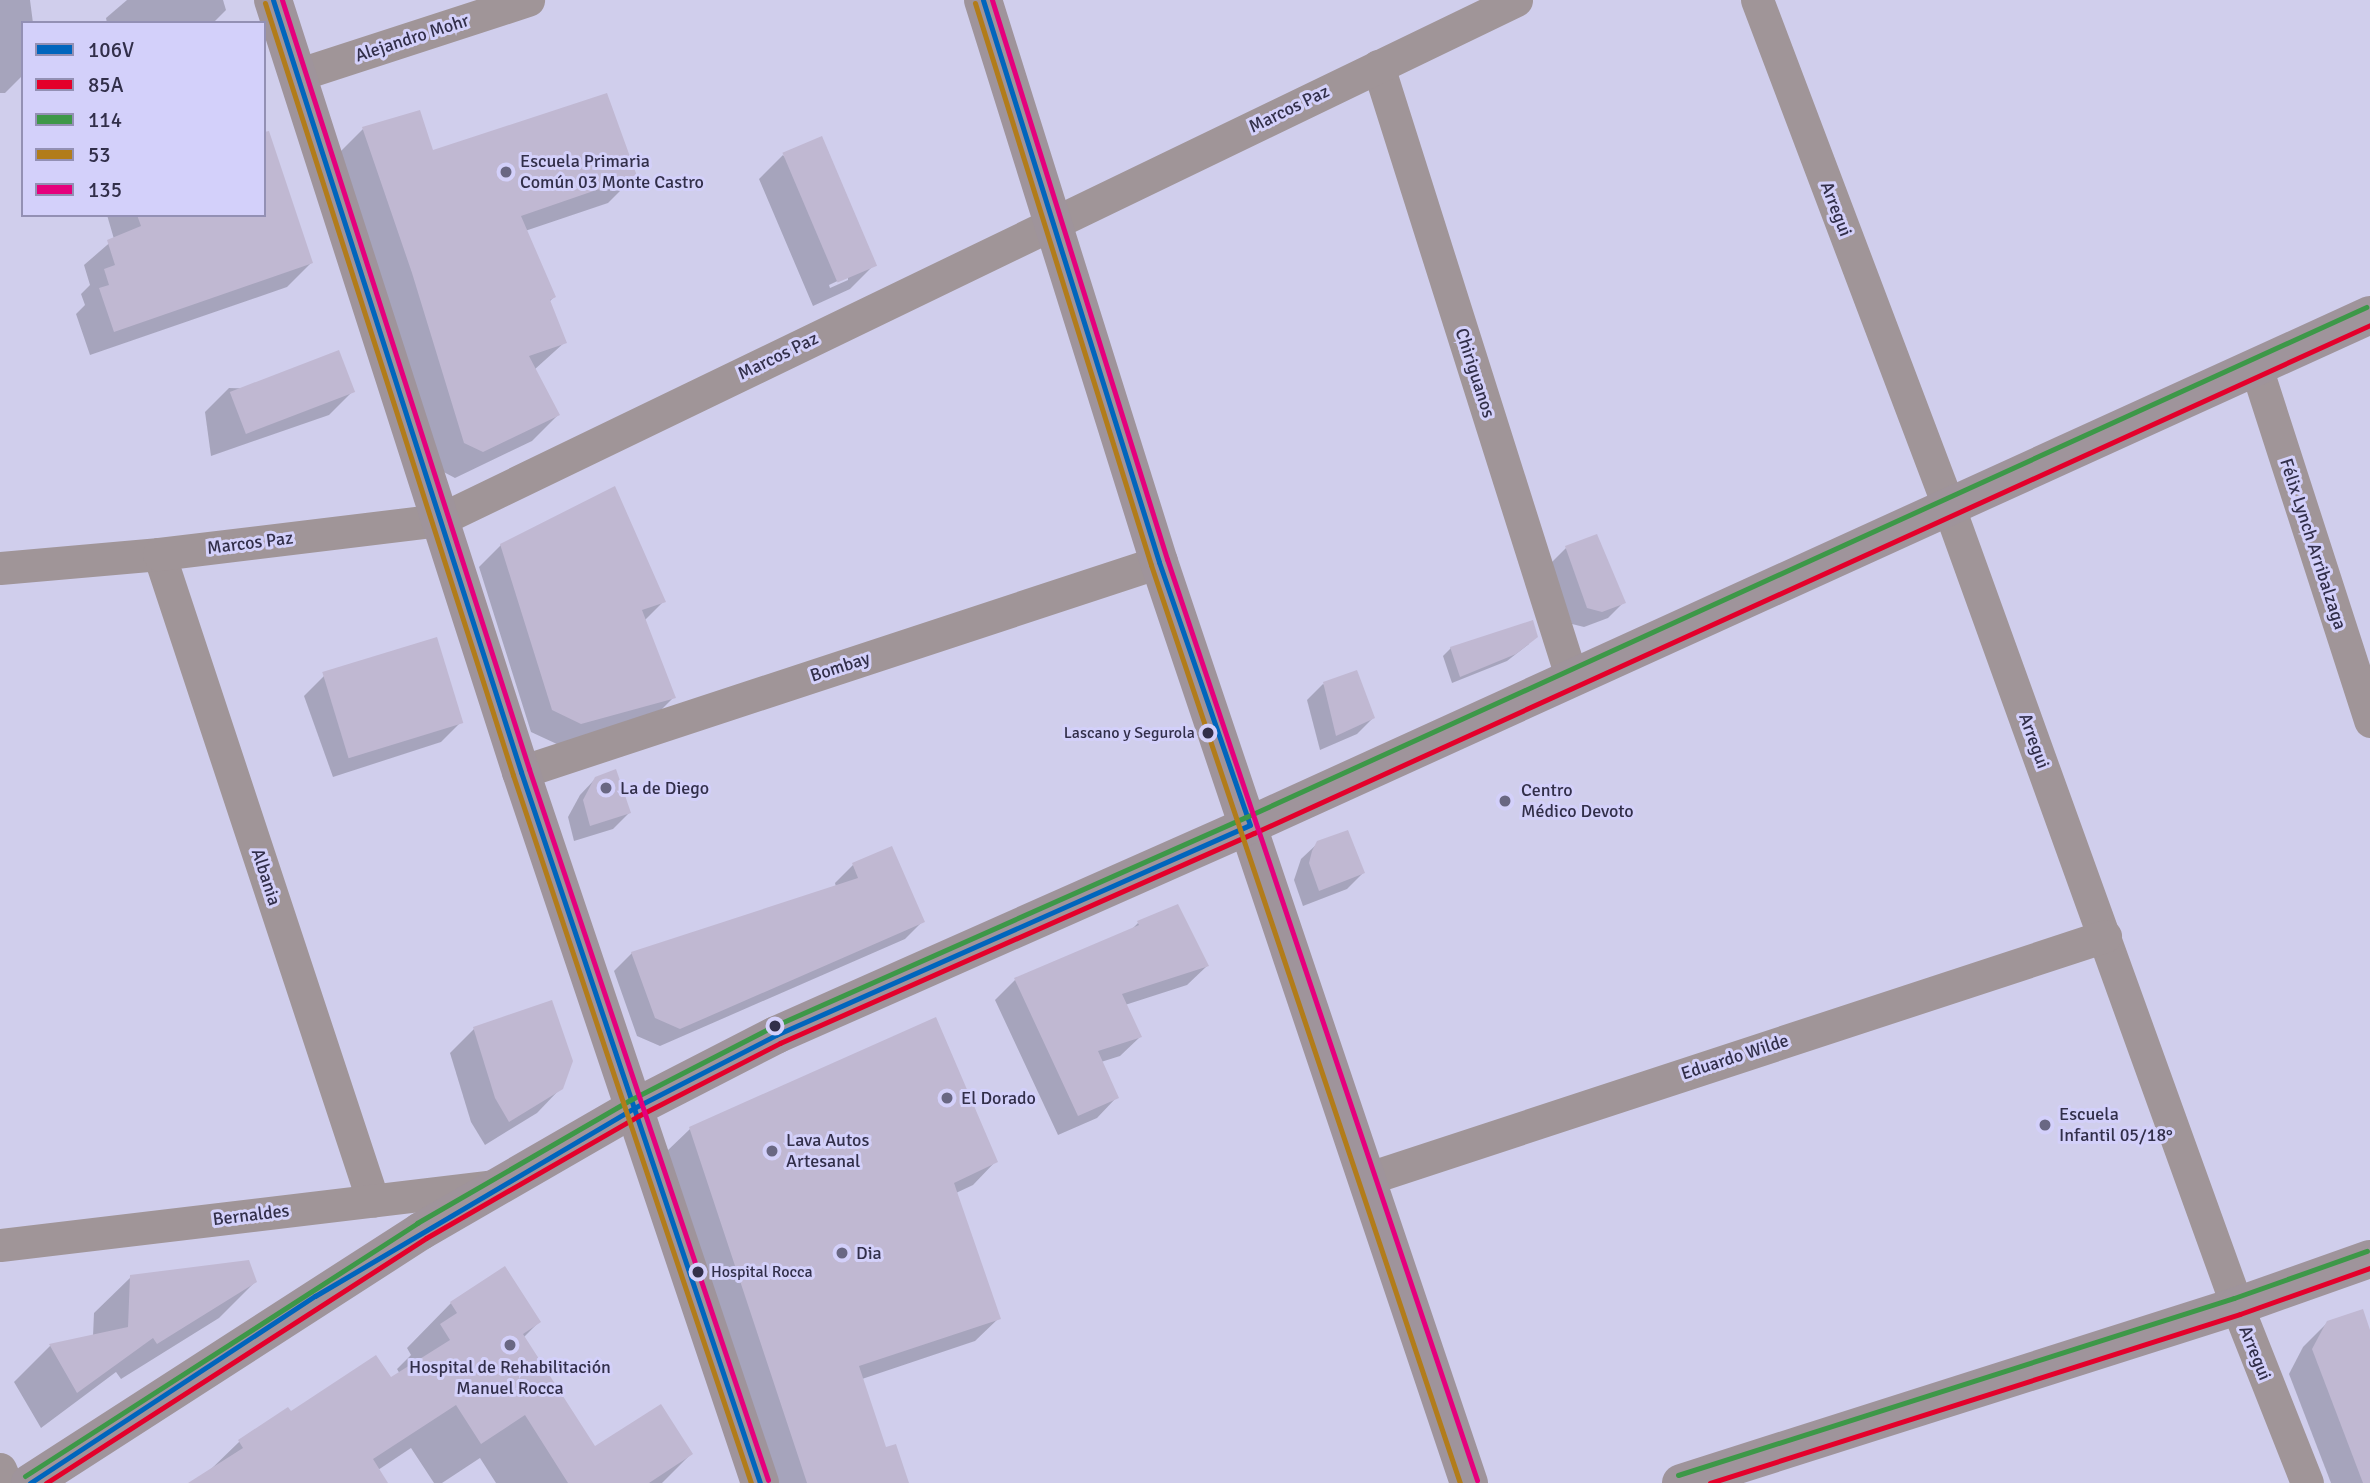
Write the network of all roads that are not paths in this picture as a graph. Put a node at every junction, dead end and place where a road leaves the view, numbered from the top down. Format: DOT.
graph roads {
  1 [pos="273,0"];
  2 [pos="528,0"];
  3 [pos="983,0"];
  4 [pos="1516,0"];
  5 [pos="1757,0"];
  6 [pos="1378,66"];
  7 [pos="297,75"];
  8 [pos="1053,223"];
  9 [pos="2370,315"];
  10 [pos="2256,367"];
  11 [pos="1948,505"];
  12 [pos="439,520"];
  13 [pos="159,554"];
  14 [pos="1159,562"];
  15 [pos="0,568"];
  16 [pos="1572,680"];
  17 [pos="2370,721"];
  18 [pos="520,772"];
  19 [pos="1250,825"];
  20 [pos="2105,936"];
  21 [pos="634,1108"];
  22 [pos="1366,1179"];
  23 [pos="503,1185"];
  24 [pos="373,1201"];
  25 [pos="0,1245"];
  26 [pos="2370,1259"];
  27 [pos="2237,1306"];
  28 [pos="0,1469"];
  29 [pos="6,1483"];
  30 [pos="30,1483"];
  31 [pos="760,1483"];
  32 [pos="1469,1483"];
  33 [pos="1681,1483"];
  34 [pos="2307,1483"];
  1 -- 7 [label="street"];
  2 -- 7 [label="street, Alejandro Mohr"];
  3 -- 8 [label="street"];
  4 -- 6 [label="street, Marcos Paz"];
  5 -- 11 [label="street, Arregui"];
  6 -- 8 [label="street, Marcos Paz"];
  6 -- 16 [label="street, Chiriguanos"];
  7 -- 12 [label="street"];
  8 -- 12 [label="street, Marcos Paz"];
  8 -- 14 [label="street"];
  9 -- 10 [label="street"];
  10 -- 11 [label="street"];
  10 -- 17 [label="street, Félix Lynch Arribalzaga"];
  11 -- 16 [label="street"];
  11 -- 20 [label="street, Arregui"];
  12 -- 13 [label="street, Marcos Paz"];
  12 -- 18 [label="street"];
  13 -- 15 [label="street, Marcos Paz"];
  13 -- 24 [label="street, Albania"];
  14 -- 18 [label="street, Bombay"];
  14 -- 19 [label="street"];
  16 -- 19 [label="street"];
  18 -- 21 [label="street"];
  19 -- 21 [label="street"];
  19 -- 22 [label="street"];
  20 -- 22 [label="street, Eduardo Wilde"];
  20 -- 27 [label="street, Arregui"];
  21 -- 23 [label="street"];
  21 -- 31 [label="street"];
  22 -- 32 [label="street"];
  23 -- 24 [label="street, Bernaldes"];
  23 -- 30 [label="street"];
  24 -- 25 [label="street, Bernaldes"];
  26 -- 27 [label="street"];
  27 -- 33 [label="street"];
  27 -- 34 [label="street, Arregui"];
  28 -- 29 [label="street"];
}
